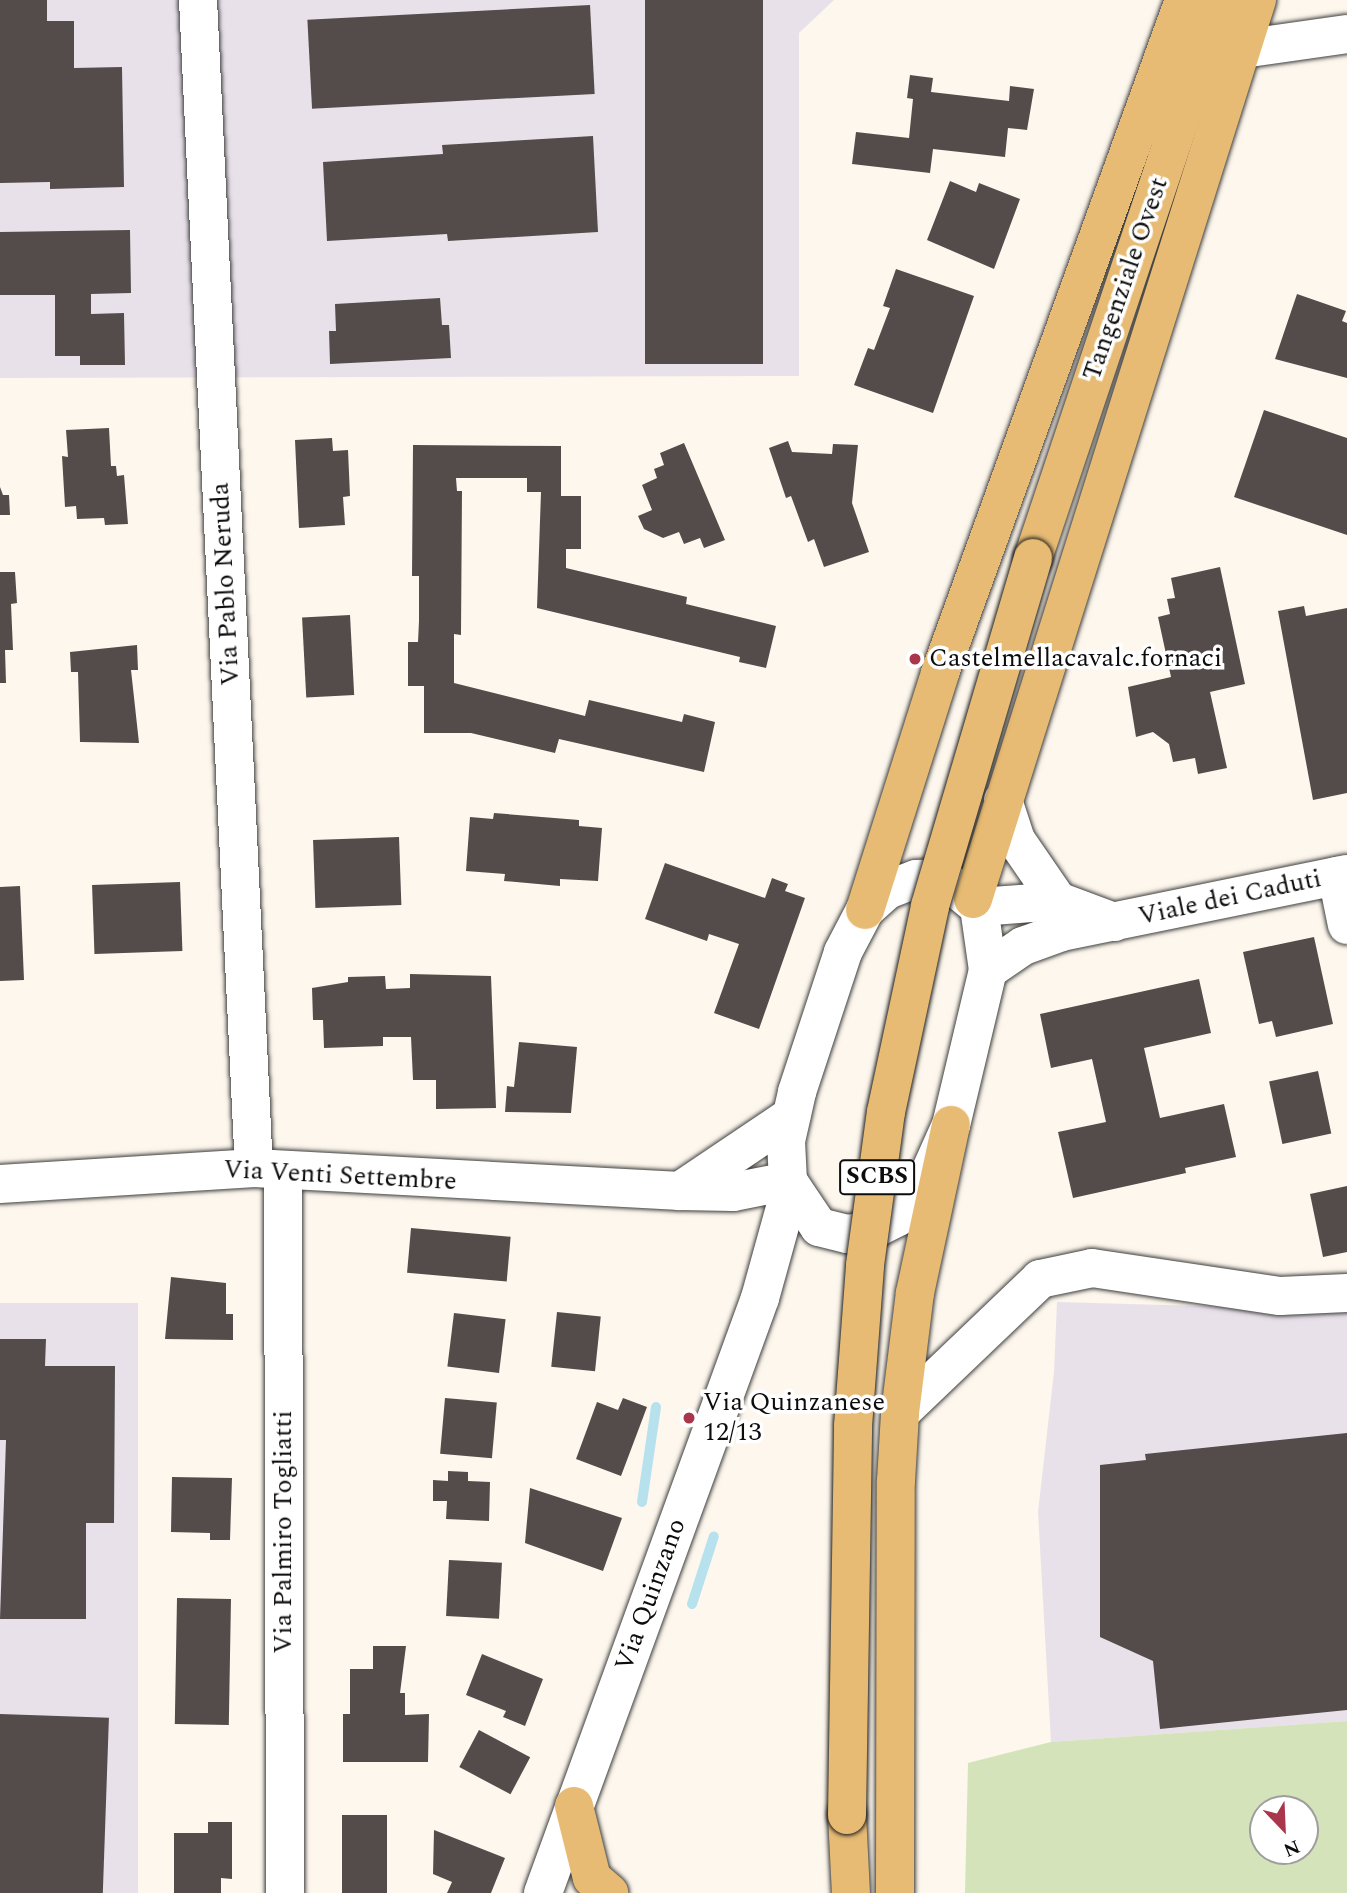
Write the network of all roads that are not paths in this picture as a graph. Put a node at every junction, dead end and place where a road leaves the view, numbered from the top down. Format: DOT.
graph roads {
  1 [pos="198,0"];
  2 [pos="1184,0"];
  3 [pos="1220,0"];
  4 [pos="1257,0"];
  5 [pos="1347,34"];
  6 [pos="1242,49"];
  7 [pos="1003,800"];
  8 [pos="1342,875"];
  9 [pos="1058,901"];
  10 [pos="976,903"];
  11 [pos="865,910"];
  12 [pos="1114,922"];
  13 [pos="1347,925"];
  14 [pos="988,970"];
  15 [pos="791,1116"];
  16 [pos="951,1125"];
  17 [pos="268,1170"];
  18 [pos="789,1183"];
  19 [pos="0,1184"];
  20 [pos="680,1191"];
  21 [pos="819,1227"];
  22 [pos="1347,1293"];
  23 [pos="760,1298"];
  24 [pos="900,1413"];
  25 [pos="574,1806"];
  26 [pos="847,1815"];
  27 [pos="285,1893"];
  28 [pos="543,1893"];
  29 [pos="609,1893"];
  30 [pos="845,1893"];
  31 [pos="851,1893"];
  32 [pos="895,1893"];
  1 -- 17 [label="street, Via Pablo Neruda"];
  2 -- 11 [label="main road"];
  3 -- 26 [label="main road, Tangenziale Ovest / SCBS, bridge"];
  4 -- 6 [label="main road"];
  5 -- 6 [label="street"];
  6 -- 7 [label="main road"];
  7 -- 9 [label="street"];
  7 -- 10 [label="main road"];
  8 -- 12 [label="street, Viale dei Caduti"];
  8 -- 13 [label="street"];
  9 -- 10 [label="street, Viale dei Caduti"];
  9 -- 12 [label="street, Viale dei Caduti"];
  10 -- 11 [label="street"];
  10 -- 14 [label="street"];
  11 -- 15 [label="street"];
  12 -- 14 [label="street, Viale dei Caduti"];
  14 -- 16 [label="street"];
  15 -- 18 [label="street"];
  15 -- 20 [label="street"];
  16 -- 21 [label="street"];
  16 -- 24 [label="main road"];
  17 -- 19 [label="street, Via Venti Settembre"];
  17 -- 20 [label="street, Via Venti Settembre"];
  17 -- 27 [label="street, Via Palmiro Togliatti"];
  18 -- 20 [label="street, Via Venti Settembre"];
  18 -- 21 [label="street"];
  18 -- 23 [label="street, Via Quinzano"];
  21 -- 23 [label="street, Via Quinzano"];
  22 -- 24 [label="street"];
  23 -- 25 [label="street, Via Quinzano"];
  24 -- 32 [label="main road"];
  25 -- 28 [label="street, Via Quinzano"];
  25 -- 29 [label="main road"];
  26 -- 30 [label="main road, SCBS"];
  26 -- 31 [label="main road, SCBS"];
}
